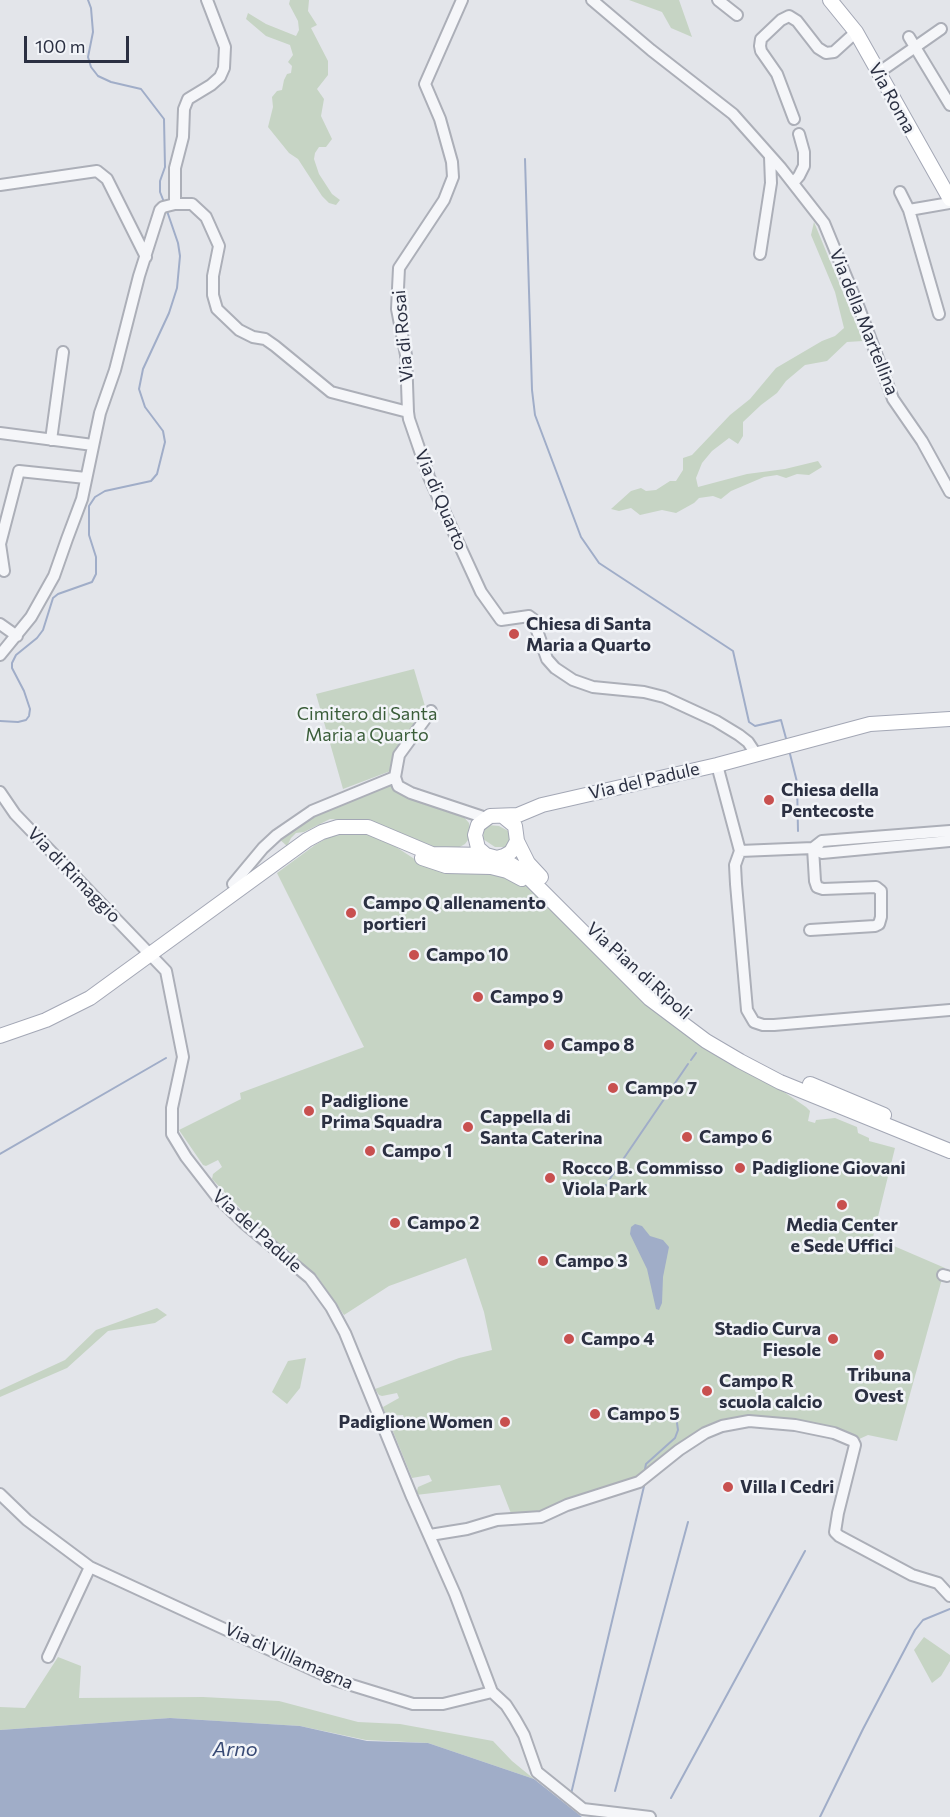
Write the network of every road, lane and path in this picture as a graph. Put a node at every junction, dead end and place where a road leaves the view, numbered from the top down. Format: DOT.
graph roads {
  1 [pos="207,0"];
  2 [pos="462,0"];
  3 [pos="592,0"];
  4 [pos="718,0"];
  5 [pos="830,0"];
  6 [pos="737,15"];
  7 [pos="940,29"];
  8 [pos="856,32"];
  9 [pos="909,37"];
  10 [pos="915,47"];
  11 [pos="878,73"];
  12 [pos="950,105"];
  13 [pos="794,119"];
  14 [pos="799,134"];
  15 [pos="770,157"];
  16 [pos="792,183"];
  17 [pos="0,185"];
  18 [pos="900,192"];
  19 [pos="950,201"];
  20 [pos="175,204"];
  21 [pos="909,210"];
  22 [pos="760,254"];
  23 [pos="146,258"];
  24 [pos="939,314"];
  25 [pos="63,352"];
  26 [pos="408,412"];
  27 [pos="0,433"];
  28 [pos="51,440"];
  29 [pos="93,445"];
  30 [pos="86,478"];
  31 [pos="950,492"];
  32 [pos="4,571"];
  33 [pos="0,624"];
  34 [pos="16,636"];
  35 [pos="0,655"];
  36 [pos="431,711"];
  37 [pos="950,719"];
  38 [pos="756,754"];
  39 [pos="717,765"];
  40 [pos="395,775"];
  41 [pos="0,792"];
  42 [pos="532,810"];
  43 [pos="504,817"];
  44 [pos="479,828"];
  45 [pos="950,831"];
  46 [pos="517,835"];
  47 [pos="936,837"];
  48 [pos="396,839"];
  49 [pos="950,841"];
  50 [pos="813,848"];
  51 [pos="740,851"];
  52 [pos="486,855"];
  53 [pos="455,856"];
  54 [pos="501,858"];
  55 [pos="233,884"];
  56 [pos="544,894"];
  57 [pos="810,930"];
  58 [pos="151,955"];
  59 [pos="950,1010"];
  60 [pos="0,1036"];
  61 [pos="950,1142"];
  62 [pos="950,1151"];
  63 [pos="0,1494"];
  64 [pos="430,1535"];
  65 [pos="90,1567"];
  66 [pos="950,1596"];
  67 [pos="48,1657"];
  68 [pos="492,1692"];
  69 [pos="650,1817"];
  1 -- 20 [label="street"];
  2 -- 26 [label="street, Via di Rosai"];
  3 -- 15 [label="street, Via della Martellina"];
  4 -- 6 [label="street"];
  5 -- 8 [label="main road, Via Roma"];
  7 -- 10 [label="street"];
  8 -- 11 [label="main road, Via Roma"];
  8 -- 13 [label="street"];
  9 -- 10 [label="street"];
  10 -- 11 [label="street"];
  10 -- 12 [label="street"];
  11 -- 19 [label="main road, Via Roma"];
  14 -- 16 [label="street"];
  15 -- 16 [label="street, Via della Martellina"];
  15 -- 22 [label="street"];
  16 -- 31 [label="street, Via della Martellina"];
  17 -- 23 [label="street"];
  18 -- 21 [label="street"];
  19 -- 21 [label="street"];
  20 -- 23 [label="street"];
  20 -- 26 [label="street"];
  21 -- 24 [label="street"];
  23 -- 29 [label="street"];
  25 -- 28 [label="street"];
  26 -- 38 [label="street, Via di Quarto"];
  27 -- 28 [label="street"];
  28 -- 29 [label="street"];
  29 -- 30 [label="street"];
  30 -- 32 [label="street"];
  30 -- 34 [label="street"];
  33 -- 34 [label="street"];
  34 -- 35 [label="street"];
  36 -- 40 [label="street"];
  37 -- 38 [label="main road, Via del Padule"];
  38 -- 39 [label="main road, Via del Padule"];
  39 -- 42 [label="main road, Via del Padule"];
  39 -- 51 [label="street"];
  40 -- 44 [label="street, Via del Padule"];
  40 -- 55 [label="street"];
  41 -- 58 [label="street, Via di Rimaggio"];
  42 -- 43 [label="main road, Via del Padule"];
  42 -- 46 [label="main road"];
  43 -- 44 [label="main road, Via del Padule"];
  43 -- 46 [label="main road"];
  44 -- 52 [label="main road"];
  44 -- 53 [label="main road"];
  45 -- 47 [label="street"];
  46 -- 54 [label="main road"];
  46 -- 61 [label="main road, Via Pian di Ripoli"];
  47 -- 49 [label="street"];
  47 -- 50 [label="street"];
  48 -- 53 [label="main road"];
  48 -- 56 [label="main road, Via Pian di Ripoli"];
  48 -- 58 [label="main road"];
  50 -- 51 [label="street"];
  50 -- 57 [label="street"];
  51 -- 59 [label="street"];
  52 -- 53 [label="main road"];
  52 -- 54 [label="main road"];
  54 -- 56 [label="main road, Via Pian di Ripoli"];
  56 -- 62 [label="main road, Via Pian di Ripoli"];
  58 -- 60 [label="main road"];
  58 -- 64 [label="street, Via del Padule"];
  63 -- 65 [label="street, Via di Villamagna"];
  64 -- 66 [label="street"];
  64 -- 68 [label="street, Via del Padule"];
  65 -- 67 [label="street"];
  65 -- 68 [label="street, Via di Villamagna"];
  68 -- 69 [label="street"];
}
